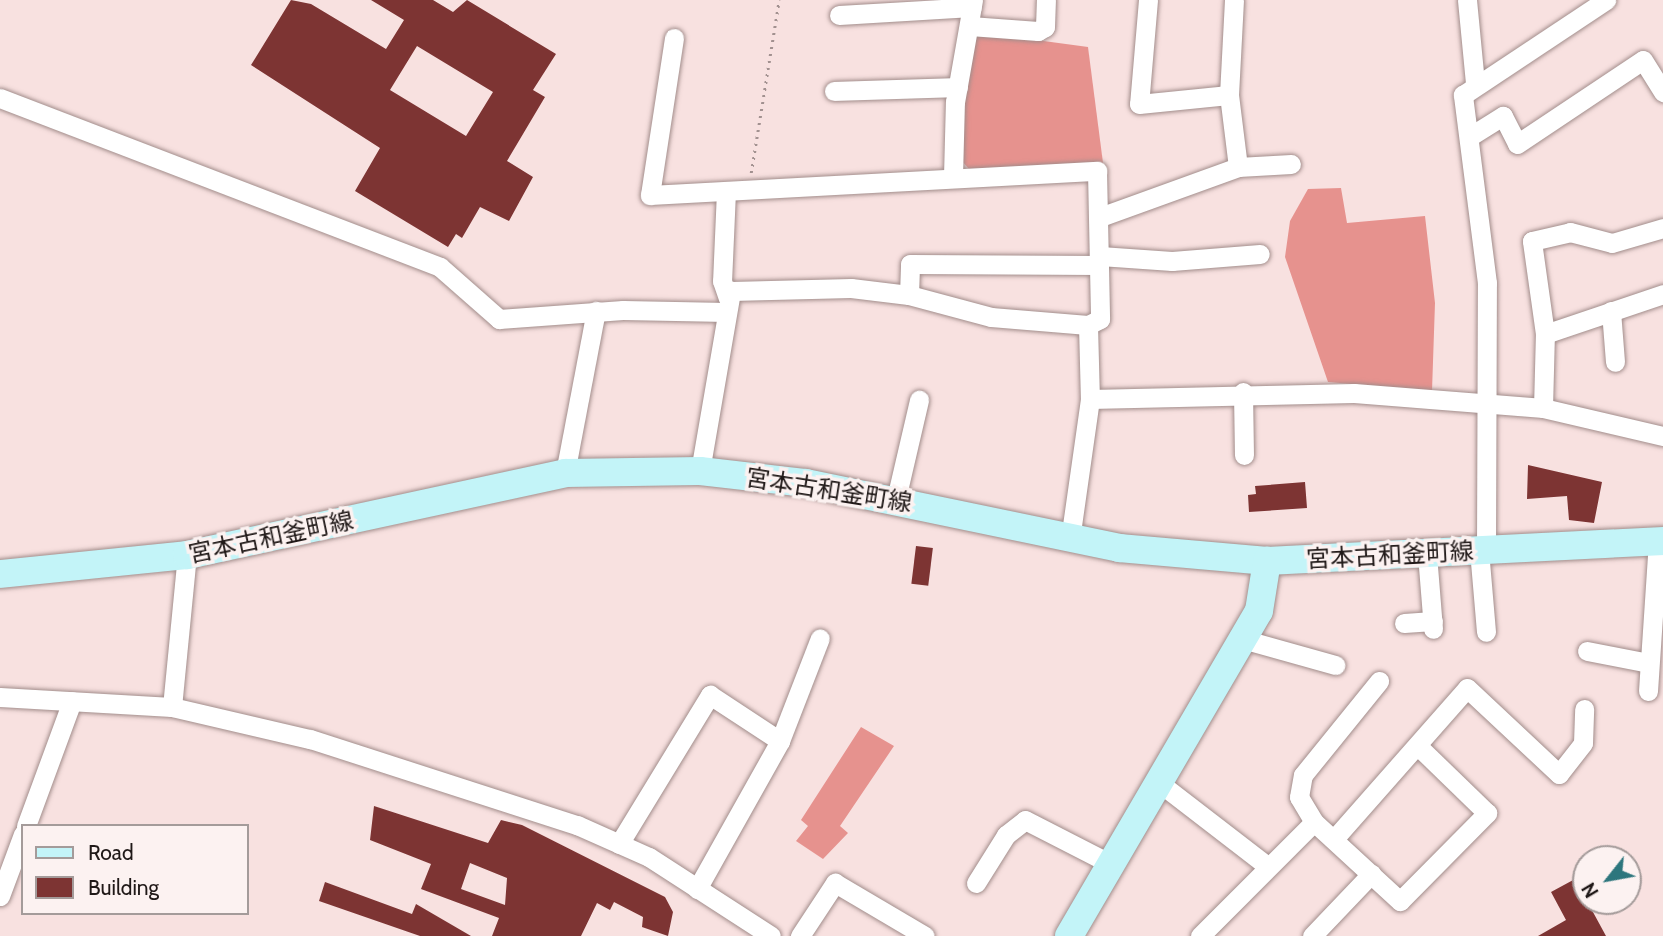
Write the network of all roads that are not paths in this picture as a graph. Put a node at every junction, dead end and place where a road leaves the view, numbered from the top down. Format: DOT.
graph roads {
  1 [pos="1046,0"];
  2 [pos="1147,0"];
  3 [pos="1234,0"];
  4 [pos="1467,0"];
  5 [pos="1606,0"];
  6 [pos="972,11"];
  7 [pos="839,15"];
  8 [pos="674,38"];
  9 [pos="1475,83"];
  10 [pos="958,87"];
  11 [pos="834,91"];
  12 [pos="1663,92"];
  13 [pos="1229,95"];
  14 [pos="0,98"];
  15 [pos="1469,137"];
  16 [pos="1291,164"];
  17 [pos="1238,167"];
  18 [pos="953,176"];
  19 [pos="726,191"];
  20 [pos="1100,217"];
  21 [pos="1663,228"];
  22 [pos="1260,254"];
  23 [pos="1099,261"];
  24 [pos="1663,294"];
  25 [pos="909,295"];
  26 [pos="727,304"];
  27 [pos="596,311"];
  28 [pos="1611,312"];
  29 [pos="1088,325"];
  30 [pos="1545,334"];
  31 [pos="1615,362"];
  32 [pos="1243,392"];
  33 [pos="1090,399"];
  34 [pos="919,400"];
  35 [pos="1491,407"];
  36 [pos="1542,408"];
  37 [pos="1663,436"];
  38 [pos="1244,454"];
  39 [pos="700,471"];
  40 [pos="565,473"];
  41 [pos="896,499"];
  42 [pos="1070,538"];
  43 [pos="1660,540"];
  44 [pos="1483,550"];
  45 [pos="1427,554"];
  46 [pos="187,555"];
  47 [pos="1267,561"];
  48 [pos="0,575"];
  49 [pos="1404,622"];
  50 [pos="1486,632"];
  51 [pos="820,638"];
  52 [pos="1242,639"];
  53 [pos="1587,651"];
  54 [pos="1649,663"];
  55 [pos="1335,665"];
  56 [pos="1379,681"];
  57 [pos="1648,691"];
  58 [pos="0,697"];
  59 [pos="72,701"];
  60 [pos="172,707"];
  61 [pos="1584,709"];
  62 [pos="780,741"];
  63 [pos="1419,747"];
  64 [pos="1157,782"];
  65 [pos="1314,822"];
  66 [pos="27,824"];
  67 [pos="21,839"];
  68 [pos="1334,839"];
  69 [pos="619,844"];
  70 [pos="1111,864"];
  71 [pos="1266,865"];
  72 [pos="1371,874"];
  73 [pos="976,883"];
  74 [pos="697,889"];
  75 [pos="0,896"];
  76 [pos="766,935"];
  77 [pos="800,936"];
  78 [pos="925,936"];
  79 [pos="1069,936"];
  80 [pos="1200,936"];
  81 [pos="1312,936"];
  1 -- 6 [label="street"];
  2 -- 13 [label="street"];
  3 -- 13 [label="street"];
  4 -- 9 [label="street"];
  5 -- 9 [label="street"];
  6 -- 7 [label="street"];
  6 -- 10 [label="street"];
  8 -- 19 [label="street"];
  9 -- 15 [label="street"];
  10 -- 11 [label="street"];
  10 -- 18 [label="street"];
  12 -- 15 [label="street"];
  13 -- 17 [label="street"];
  14 -- 27 [label="street"];
  15 -- 35 [label="street"];
  16 -- 17 [label="street"];
  17 -- 20 [label="street"];
  18 -- 19 [label="street"];
  18 -- 20 [label="street"];
  19 -- 26 [label="street"];
  20 -- 23 [label="street"];
  21 -- 30 [label="street"];
  22 -- 23 [label="street"];
  23 -- 25 [label="street"];
  23 -- 29 [label="street"];
  24 -- 28 [label="street"];
  25 -- 26 [label="street"];
  25 -- 29 [label="street"];
  26 -- 27 [label="street"];
  26 -- 39 [label="street"];
  27 -- 40 [label="street"];
  28 -- 30 [label="street"];
  28 -- 31 [label="street"];
  29 -- 33 [label="street"];
  30 -- 36 [label="street"];
  32 -- 33 [label="street"];
  32 -- 35 [label="street"];
  32 -- 38 [label="street"];
  33 -- 42 [label="street"];
  34 -- 41 [label="street"];
  35 -- 36 [label="street"];
  35 -- 44 [label="street"];
  36 -- 37 [label="street"];
  39 -- 40 [label="street, 宮本古和釜町線"];
  39 -- 41 [label="street, 宮本古和釜町線"];
  40 -- 46 [label="street, 宮本古和釜町線"];
  41 -- 42 [label="street, 宮本古和釜町線"];
  42 -- 47 [label="street, 宮本古和釜町線"];
  43 -- 44 [label="street, 宮本古和釜町線"];
  43 -- 54 [label="street"];
  44 -- 45 [label="street, 宮本古和釜町線"];
  44 -- 50 [label="street"];
  45 -- 47 [label="street, 宮本古和釜町線"];
  45 -- 49 [label="street"];
  46 -- 48 [label="street, 宮本古和釜町線"];
  46 -- 60 [label="street"];
  47 -- 52 [label="street"];
  51 -- 62 [label="street"];
  52 -- 55 [label="street"];
  52 -- 64 [label="street"];
  53 -- 54 [label="street"];
  54 -- 57 [label="street"];
  56 -- 65 [label="street"];
  58 -- 59 [label="street"];
  59 -- 60 [label="street"];
  59 -- 66 [label="street"];
  60 -- 69 [label="street"];
  61 -- 63 [label="street"];
  62 -- 69 [label="street"];
  62 -- 74 [label="street"];
  63 -- 68 [label="street"];
  63 -- 72 [label="street"];
  64 -- 70 [label="street"];
  64 -- 71 [label="street"];
  65 -- 68 [label="street"];
  65 -- 71 [label="street"];
  67 -- 75 [label="street"];
  68 -- 72 [label="street"];
  69 -- 74 [label="street"];
  70 -- 73 [label="street"];
  70 -- 79 [label="street"];
  71 -- 80 [label="street"];
  72 -- 81 [label="street"];
  74 -- 76 [label="street"];
  77 -- 78 [label="street"];
}
